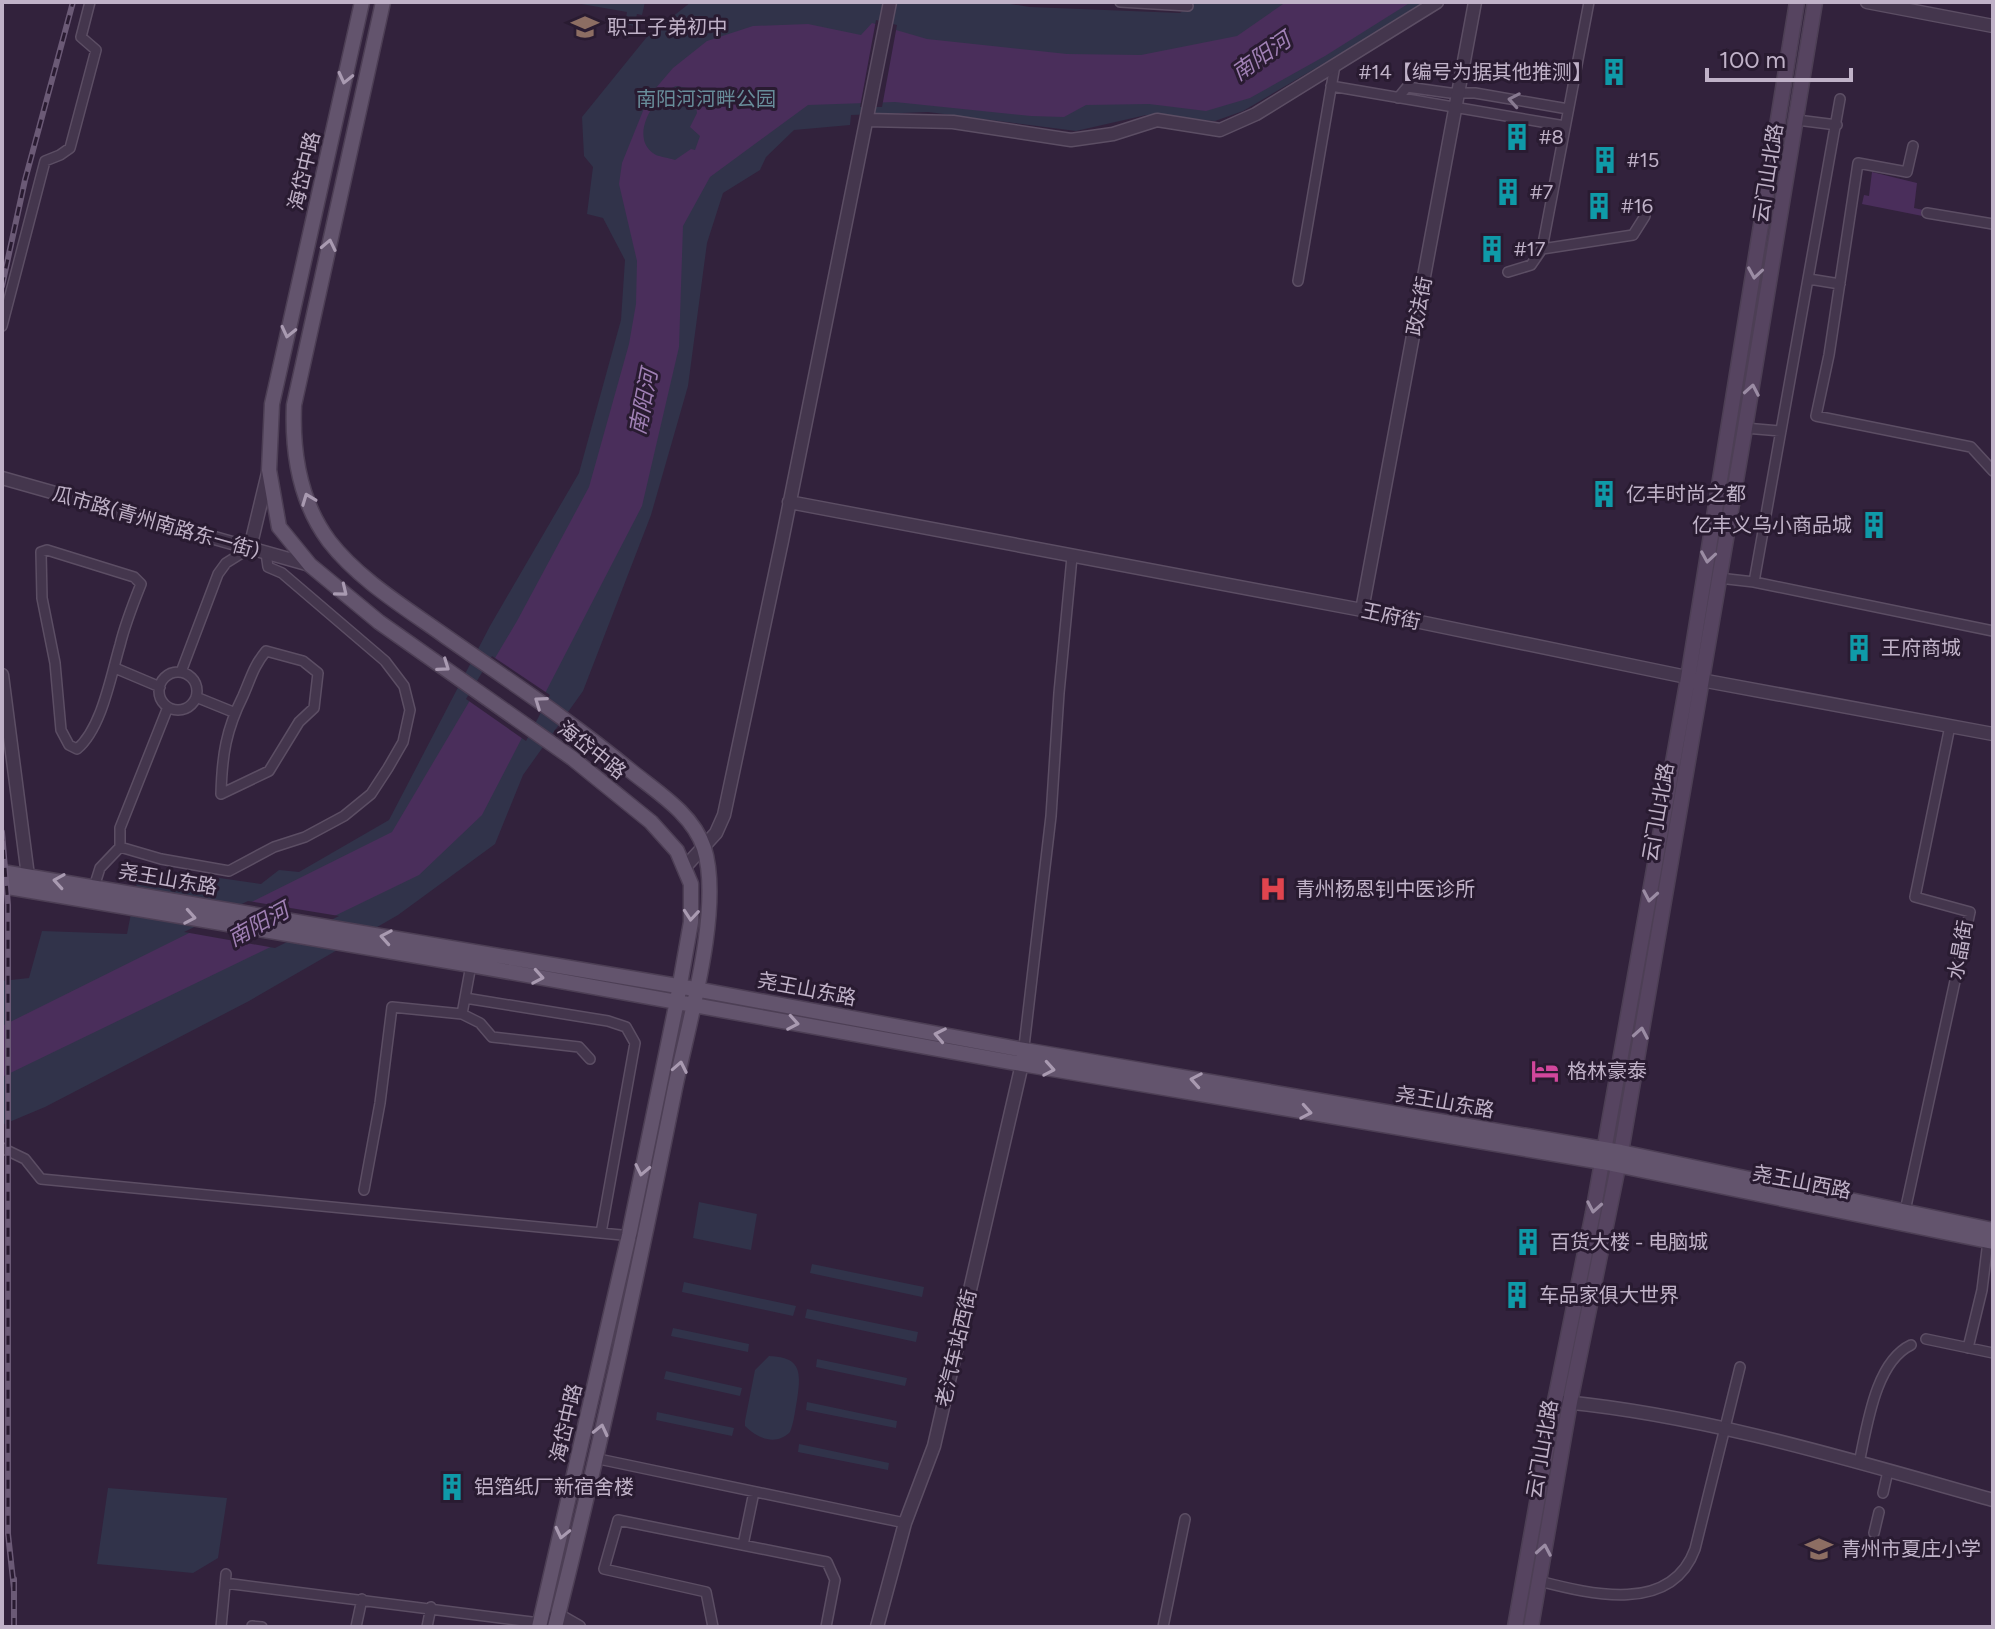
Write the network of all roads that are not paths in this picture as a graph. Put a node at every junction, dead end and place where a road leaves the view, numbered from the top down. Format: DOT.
graph roads {
  1 [pos="90,2"];
  2 [pos="362,2"];
  3 [pos="383,2"];
  4 [pos="890,2"];
  5 [pos="1120,2"];
  6 [pos="1437,2"];
  7 [pos="1475,2"];
  8 [pos="1589,2"];
  9 [pos="1797,2"];
  10 [pos="1815,2"];
  11 [pos="1867,2"];
  12 [pos="1188,6"];
  13 [pos="1993,26"];
  14 [pos="1335,65"];
  15 [pos="1331,86"];
  16 [pos="1459,92"];
  17 [pos="1398,98"];
  18 [pos="1840,99"];
  19 [pos="1457,108"];
  20 [pos="1568,109"];
  21 [pos="868,115"];
  22 [pos="1797,120"];
  23 [pos="1837,125"];
  24 [pos="1565,126"];
  25 [pos="1913,146"];
  26 [pos="1927,213"];
  27 [pos="1645,216"];
  28 [pos="1993,224"];
  29 [pos="1542,249"];
  30 [pos="1508,272"];
  31 [pos="1809,279"];
  32 [pos="1298,281"];
  33 [pos="1840,284"];
  34 [pos="2,326"];
  35 [pos="1745,428"];
  36 [pos="1781,431"];
  37 [pos="269,470"];
  38 [pos="1993,471"];
  39 [pos="3,481"];
  40 [pos="789,502"];
  41 [pos="250,548"];
  42 [pos="266,553"];
  43 [pos="1072,557"];
  44 [pos="310,565"];
  45 [pos="1719,578"];
  46 [pos="1754,582"];
  47 [pos="1362,610"];
  48 [pos="1993,631"];
  49 [pos="115,668"];
  50 [pos="181,672"];
  51 [pos="2,675"];
  52 [pos="1695,679"];
  53 [pos="160,687"];
  54 [pos="196,697"];
  55 [pos="168,707"];
  56 [pos="233,712"];
  57 [pos="1950,726"];
  58 [pos="1993,734"];
  59 [pos="120,847"];
  60 [pos="704,849"];
  61 [pos="685,867"];
  62 [pos="2,872"];
  63 [pos="28,876"];
  64 [pos="2,886"];
  65 [pos="94,887"];
  66 [pos="114,898"];
  67 [pos="465,960"];
  68 [pos="695,989"];
  69 [pos="683,997"];
  70 [pos="465,998"];
  71 [pos="462,1014"];
  72 [pos="1023,1057"];
  73 [pos="590,1059"];
  74 [pos="2,1148"];
  75 [pos="1603,1156"];
  76 [pos="1619,1159"];
  77 [pos="364,1190"];
  78 [pos="1905,1211"];
  79 [pos="601,1233"];
  80 [pos="629,1235"];
  81 [pos="1991,1237"];
  82 [pos="645,1239"];
  83 [pos="1926,1339"];
  84 [pos="1911,1345"];
  85 [pos="1968,1348"];
  86 [pos="1993,1353"];
  87 [pos="1740,1367"];
  88 [pos="1562,1402"];
  89 [pos="1725,1431"];
  90 [pos="594,1458"];
  91 [pos="1859,1463"];
  92 [pos="1888,1471"];
  93 [pos="754,1492"];
  94 [pos="1883,1493"];
  95 [pos="1993,1500"];
  96 [pos="1879,1512"];
  97 [pos="1185,1519"];
  98 [pos="905,1523"];
  99 [pos="1874,1533"];
  100 [pos="743,1545"];
  101 [pos="1539,1581"];
  102 [pos="362,1599"];
  103 [pos="431,1607"];
  104 [pos="548,1624"];
  105 [pos="252,1626"];
  106 [pos="221,1627"];
  107 [pos="262,1627"];
  108 [pos="356,1627"];
  109 [pos="427,1627"];
  110 [pos="579,1627"];
  111 [pos="713,1627"];
  112 [pos="826,1627"];
  113 [pos="877,1627"];
  114 [pos="1163,1627"];
  115 [pos="1515,1627"];
  116 [pos="1531,1627"];
  1 -- 34 [label="street"];
  2 -- 37 [label="main road, 海岱中路, one-way"];
  60 -- 3 [label="main road, 海岱中路, one-way"];
  4 -- 21 [label="street"];
  5 -- 12 [label="street"];
  6 -- 14 [label="street"];
  7 -- 16 [label="street, 政法街"];
  8 -- 20 [label="street"];
  9 -- 52 [label="main road, 云门山北路, one-way"];
  10 -- 22 [label="main road, 云门山北路"];
  11 -- 13 [label="street"];
  14 -- 15 [label="street"];
  14 -- 21 [label="street"];
  15 -- 17 [label="street"];
  15 -- 32 [label="street"];
  16 -- 17 [label="street"];
  16 -- 19 [label="street, 政法街"];
  20 -- 16 [label="street, one-way"];
  17 -- 19 [label="street"];
  18 -- 23 [label="street"];
  19 -- 24 [label="street"];
  19 -- 47 [label="street, 政法街"];
  20 -- 24 [label="street"];
  21 -- 40 [label="street"];
  22 -- 23 [label="street"];
  35 -- 22 [label="main road, 云门山北路, one-way"];
  23 -- 31 [label="street"];
  24 -- 29 [label="street"];
  25 -- 33 [label="street"];
  26 -- 28 [label="street"];
  27 -- 29 [label="street"];
  29 -- 30 [label="street"];
  31 -- 33 [label="street"];
  31 -- 36 [label="street"];
  33 -- 38 [label="street"];
  35 -- 36 [label="street"];
  35 -- 45 [label="main road, 云门山北路"];
  36 -- 46 [label="street"];
  37 -- 41 [label="street"];
  37 -- 44 [label="main road, 海岱中路"];
  39 -- 41 [label="street, 瓜市路(青州南路东一街)"];
  40 -- 43 [label="street, 王府街"];
  40 -- 60 [label="street"];
  41 -- 42 [label="street, 瓜市路(青州南路东一街)"];
  41 -- 50 [label="street"];
  42 -- 44 [label="street, 瓜市路(青州南路东一街)"];
  42 -- 59 [label="street"];
  43 -- 47 [label="street, 王府街"];
  43 -- 72 [label="street"];
  44 -- 61 [label="main road, 海岱中路, one-way"];
  45 -- 46 [label="street"];
  45 -- 52 [label="main road, 云门山北路"];
  46 -- 48 [label="street"];
  47 -- 52 [label="street, 王府街"];
  49 -- 49 [label="street"];
  49 -- 53 [label="street"];
  50 -- 53 [label="street"];
  50 -- 54 [label="street"];
  51 -- 63 [label="street"];
  52 -- 57 [label="street, 王府街"];
  52 -- 75 [label="main road, 云门山北路, one-way"];
  76 -- 52 [label="main road, 云门山北路, one-way"];
  53 -- 55 [label="street"];
  54 -- 55 [label="street"];
  54 -- 56 [label="street"];
  55 -- 59 [label="street"];
  56 -- 56 [label="street"];
  57 -- 58 [label="street, 王府街"];
  57 -- 78 [label="street, 水晶街"];
  59 -- 65 [label="street"];
  60 -- 61 [label="street"];
  60 -- 68 [label="main road, 海岱中路"];
  61 -- 69 [label="main road, 海岱中路, one-way"];
  62 -- 63 [label="main road, 尧王山东路"];
  65 -- 63 [label="main road, 尧王山东路, one-way"];
  64 -- 66 [label="main road, 尧王山东路"];
  65 -- 66 [label="main road, 尧王山东路"];
  66 -- 67 [label="main road, 尧王山东路"];
  67 -- 69 [label="main road, 尧王山东路"];
  67 -- 70 [label="street"];
  68 -- 69 [label="main road, 尧王山东路"];
  72 -- 68 [label="main road, 尧王山东路, one-way"];
  69 -- 72 [label="main road, 尧王山东路, one-way"];
  69 -- 80 [label="main road, 海岱中路, one-way"];
  82 -- 69 [label="main road, 海岱中路, one-way"];
  70 -- 71 [label="street"];
  70 -- 79 [label="street"];
  71 -- 73 [label="street"];
  71 -- 77 [label="street"];
  72 -- 75 [label="main road, 尧王山东路"];
  72 -- 98 [label="street, 老汽车站西街"];
  74 -- 79 [label="street"];
  75 -- 76 [label="main road, 尧王山西路"];
  75 -- 88 [label="main road, 云门山北路, one-way"];
  76 -- 78 [label="main road, 尧王山西路"];
  76 -- 81 [label="main road, 尧王山西路"];
  76 -- 88 [label="main road, 云门山北路"];
  78 -- 81 [label="main road, 尧王山西路"];
  79 -- 80 [label="street"];
  80 -- 82 [label="street"];
  80 -- 104 [label="main road, 海岱中路, one-way"];
  81 -- 85 [label="street"];
  90 -- 82 [label="main road, 海岱中路, one-way"];
  83 -- 85 [label="street"];
  84 -- 91 [label="street"];
  85 -- 86 [label="street"];
  87 -- 89 [label="street"];
  88 -- 89 [label="street"];
  101 -- 88 [label="main road, 云门山北路, one-way"];
  88 -- 115 [label="main road, 云门山北路"];
  89 -- 91 [label="street"];
  89 -- 101 [label="street"];
  90 -- 93 [label="street"];
  90 -- 104 [label="main road, 海岱中路"];
  91 -- 92 [label="street"];
  92 -- 94 [label="street"];
  92 -- 95 [label="street"];
  93 -- 98 [label="street"];
  93 -- 100 [label="street"];
  96 -- 99 [label="street"];
  97 -- 114 [label="street"];
  98 -- 113 [label="street, 老汽车站西街"];
  100 -- 111 [label="street"];
  100 -- 112 [label="street"];
  101 -- 116 [label="main road, 云门山北路"];
  102 -- 103 [label="street"];
  102 -- 106 [label="street"];
  102 -- 108 [label="street"];
  103 -- 104 [label="street"];
  103 -- 109 [label="street"];
  104 -- 110 [label="street"];
  105 -- 107 [label="street"];
}
